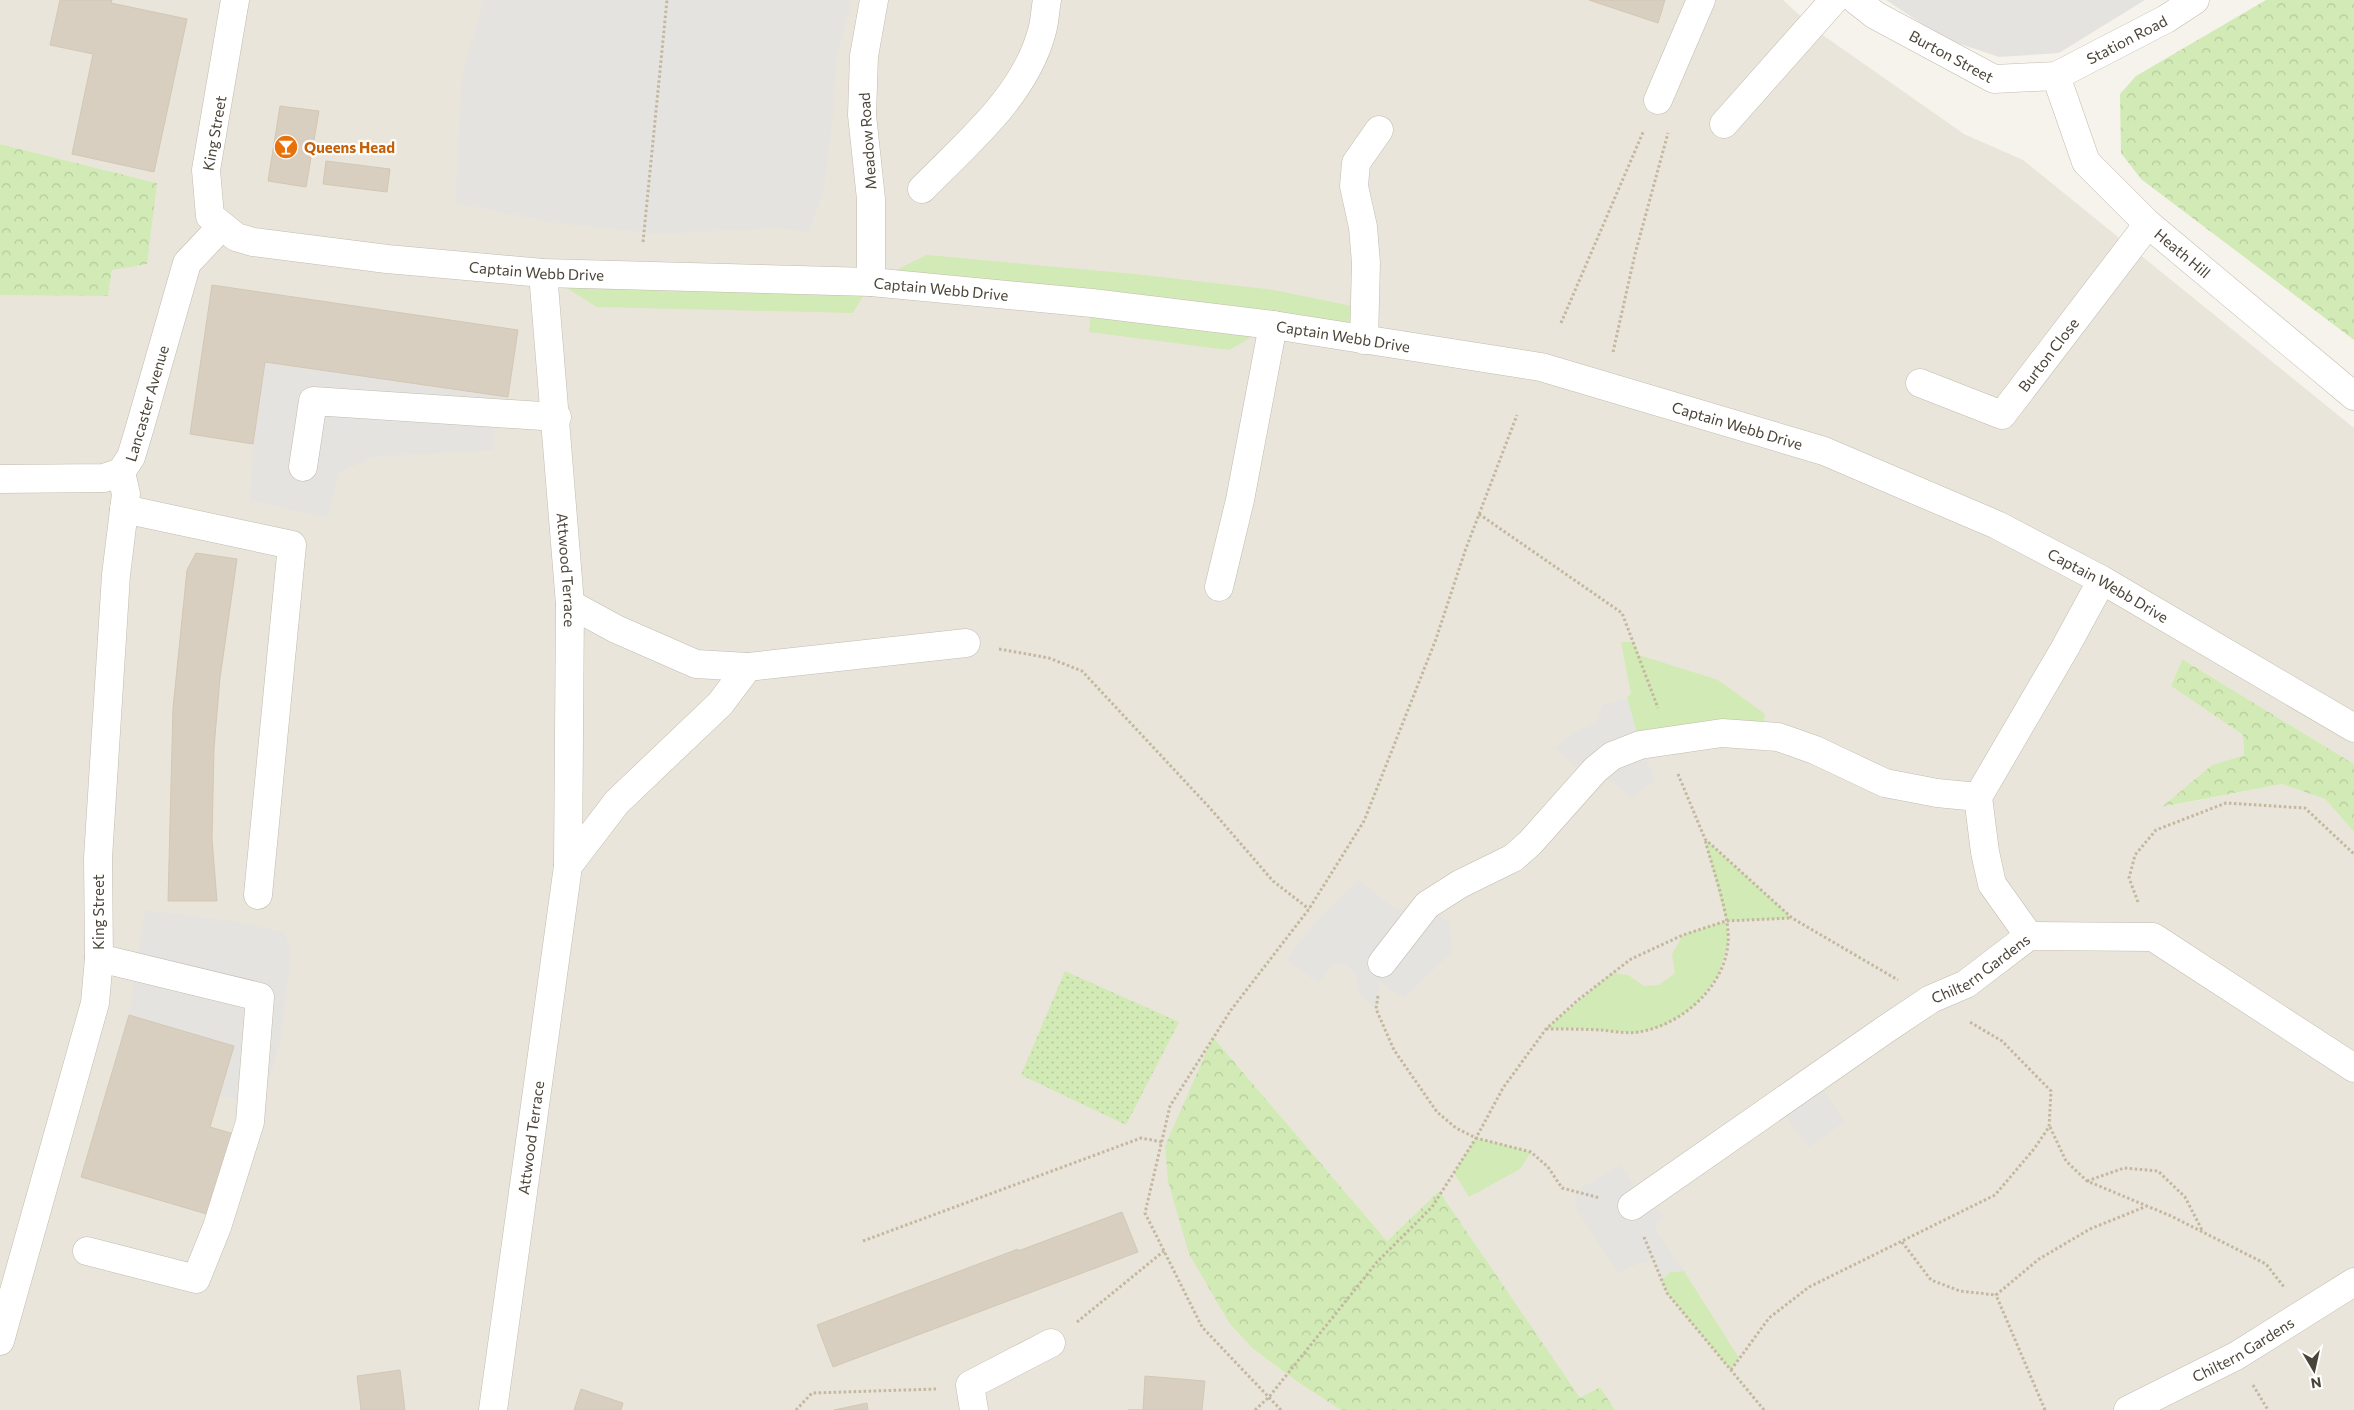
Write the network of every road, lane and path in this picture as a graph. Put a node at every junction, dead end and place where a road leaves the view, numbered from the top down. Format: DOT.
graph roads {
  1 [pos="235,0"];
  2 [pos="667,0"];
  3 [pos="874,0"];
  4 [pos="1047,0"];
  5 [pos="1701,0"];
  6 [pos="1834,0"];
  7 [pos="1856,0"];
  8 [pos="2195,0"];
  9 [pos="2056,76"];
  10 [pos="1660,95"];
  11 [pos="1724,124"];
  12 [pos="1379,130"];
  13 [pos="922,189"];
  14 [pos="2148,224"];
  15 [pos="222,227"];
  16 [pos="253,242"];
  17 [pos="544,273"];
  18 [pos="640,277"];
  19 [pos="871,282"];
  20 [pos="1561,323"];
  21 [pos="1272,325"];
  22 [pos="1364,340"];
  23 [pos="1920,383"];
  24 [pos="1605,386"];
  25 [pos="2354,396"];
  26 [pos="1517,415"];
  27 [pos="557,417"];
  28 [pos="304,467"];
  29 [pos="121,472"];
  30 [pos="0,479"];
  31 [pos="124,509"];
  32 [pos="1480,514"];
  33 [pos="2102,580"];
  34 [pos="1219,587"];
  35 [pos="570,604"];
  36 [pos="966,643"];
  37 [pos="748,667"];
  38 [pos="2354,728"];
  39 [pos="1671,741"];
  40 [pos="1978,797"];
  41 [pos="1705,839"];
  42 [pos="2354,854"];
  43 [pos="568,866"];
  44 [pos="258,895"];
  45 [pos="1309,909"];
  46 [pos="1792,918"];
  47 [pos="1726,921"];
  48 [pos="2029,936"];
  49 [pos="2153,937"];
  50 [pos="99,958"];
  51 [pos="1382,963"];
  52 [pos="1931,999"];
  53 [pos="1546,1029"];
  54 [pos="2354,1068"];
  55 [pos="2049,1127"];
  56 [pos="1476,1138"];
  57 [pos="1162,1142"];
  58 [pos="2086,1182"];
  59 [pos="1632,1206"];
  60 [pos="2147,1206"];
  61 [pos="2204,1232"];
  62 [pos="863,1241"];
  63 [pos="1902,1242"];
  64 [pos="87,1251"];
  65 [pos="1164,1251"];
  66 [pos="2354,1282"];
  67 [pos="1996,1295"];
  68 [pos="2305,1313"];
  69 [pos="0,1340"];
  70 [pos="1052,1343"];
  71 [pos="1731,1370"];
  72 [pos="1269,1397"];
  73 [pos="972,1398"];
  74 [pos="493,1410"];
  75 [pos="796,1410"];
  76 [pos="1255,1410"];
  77 [pos="1281,1410"];
  78 [pos="1764,1410"];
  79 [pos="2045,1410"];
  80 [pos="2128,1410"];
  1 -- 15 [label="street, King Street"];
  2 -- 18 [label="path"];
  3 -- 19 [label="street, Meadow Road"];
  4 -- 13 [label="street"];
  5 -- 10 [label="street"];
  6 -- 11 [label="street"];
  7 -- 9 [label="street, Burton Street"];
  8 -- 9 [label="street, Station Road"];
  9 -- 14 [label="street, Heath Hill"];
  10 -- 20 [label="path"];
  10 -- 24 [label="path"];
  12 -- 22 [label="street"];
  14 -- 23 [label="street, Burton Close"];
  14 -- 25 [label="street, Heath Hill"];
  15 -- 16 [label="street, King Street"];
  15 -- 29 [label="street, Lancaster Avenue"];
  16 -- 17 [label="street, Captain Webb Drive"];
  17 -- 18 [label="street, Captain Webb Drive"];
  17 -- 27 [label="street, Attwood Terrace"];
  18 -- 19 [label="street, Captain Webb Drive"];
  19 -- 21 [label="street, Captain Webb Drive"];
  21 -- 22 [label="street, Captain Webb Drive"];
  21 -- 34 [label="street"];
  22 -- 24 [label="street, Captain Webb Drive"];
  24 -- 33 [label="street, Captain Webb Drive"];
  26 -- 32 [label="path"];
  27 -- 28 [label="street"];
  27 -- 35 [label="street, Attwood Terrace"];
  29 -- 30 [label="street, Lancaster Avenue"];
  29 -- 31 [label="street, King Street"];
  31 -- 44 [label="street"];
  31 -- 50 [label="street, King Street"];
  32 -- 39 [label="path"];
  32 -- 45 [label="path"];
  33 -- 38 [label="street, Captain Webb Drive"];
  33 -- 40 [label="street"];
  35 -- 37 [label="street"];
  35 -- 43 [label="street, Attwood Terrace"];
  36 -- 37 [label="street"];
  36 -- 45 [label="path"];
  37 -- 43 [label="street, Attwood Terrace"];
  39 -- 40 [label="street"];
  39 -- 41 [label="path"];
  39 -- 51 [label="street"];
  40 -- 48 [label="street"];
  41 -- 46 [label="path"];
  41 -- 47 [label="path"];
  42 -- 49 [label="path"];
  43 -- 74 [label="street, Attwood Terrace"];
  45 -- 57 [label="path"];
  46 -- 47 [label="path"];
  46 -- 52 [label="path"];
  47 -- 53 [label="path"];
  47 -- 53 [label="path"];
  48 -- 49 [label="street, Chiltern Gardens"];
  48 -- 52 [label="street, Chiltern Gardens"];
  49 -- 54 [label="street"];
  50 -- 64 [label="street"];
  50 -- 69 [label="street, King Street"];
  51 -- 56 [label="path"];
  52 -- 55 [label="path"];
  52 -- 59 [label="street, Chiltern Gardens"];
  53 -- 56 [label="path"];
  55 -- 58 [label="path"];
  55 -- 63 [label="path"];
  56 -- 59 [label="path"];
  56 -- 72 [label="path"];
  57 -- 62 [label="path"];
  57 -- 65 [label="path"];
  58 -- 60 [label="path"];
  58 -- 61 [label="path"];
  59 -- 71 [label="path"];
  60 -- 61 [label="path"];
  60 -- 67 [label="path"];
  61 -- 68 [label="path"];
  63 -- 67 [label="path"];
  63 -- 71 [label="path"];
  65 -- 70 [label="path"];
  65 -- 72 [label="path"];
  66 -- 68 [label="street, Chiltern Gardens"];
  67 -- 79 [label="path"];
  68 -- 80 [label="street, Chiltern Gardens"];
  70 -- 73 [label="street"];
  71 -- 78 [label="path"];
  72 -- 76 [label="path"];
  72 -- 77 [label="path"];
  73 -- 75 [label="path"];
}
